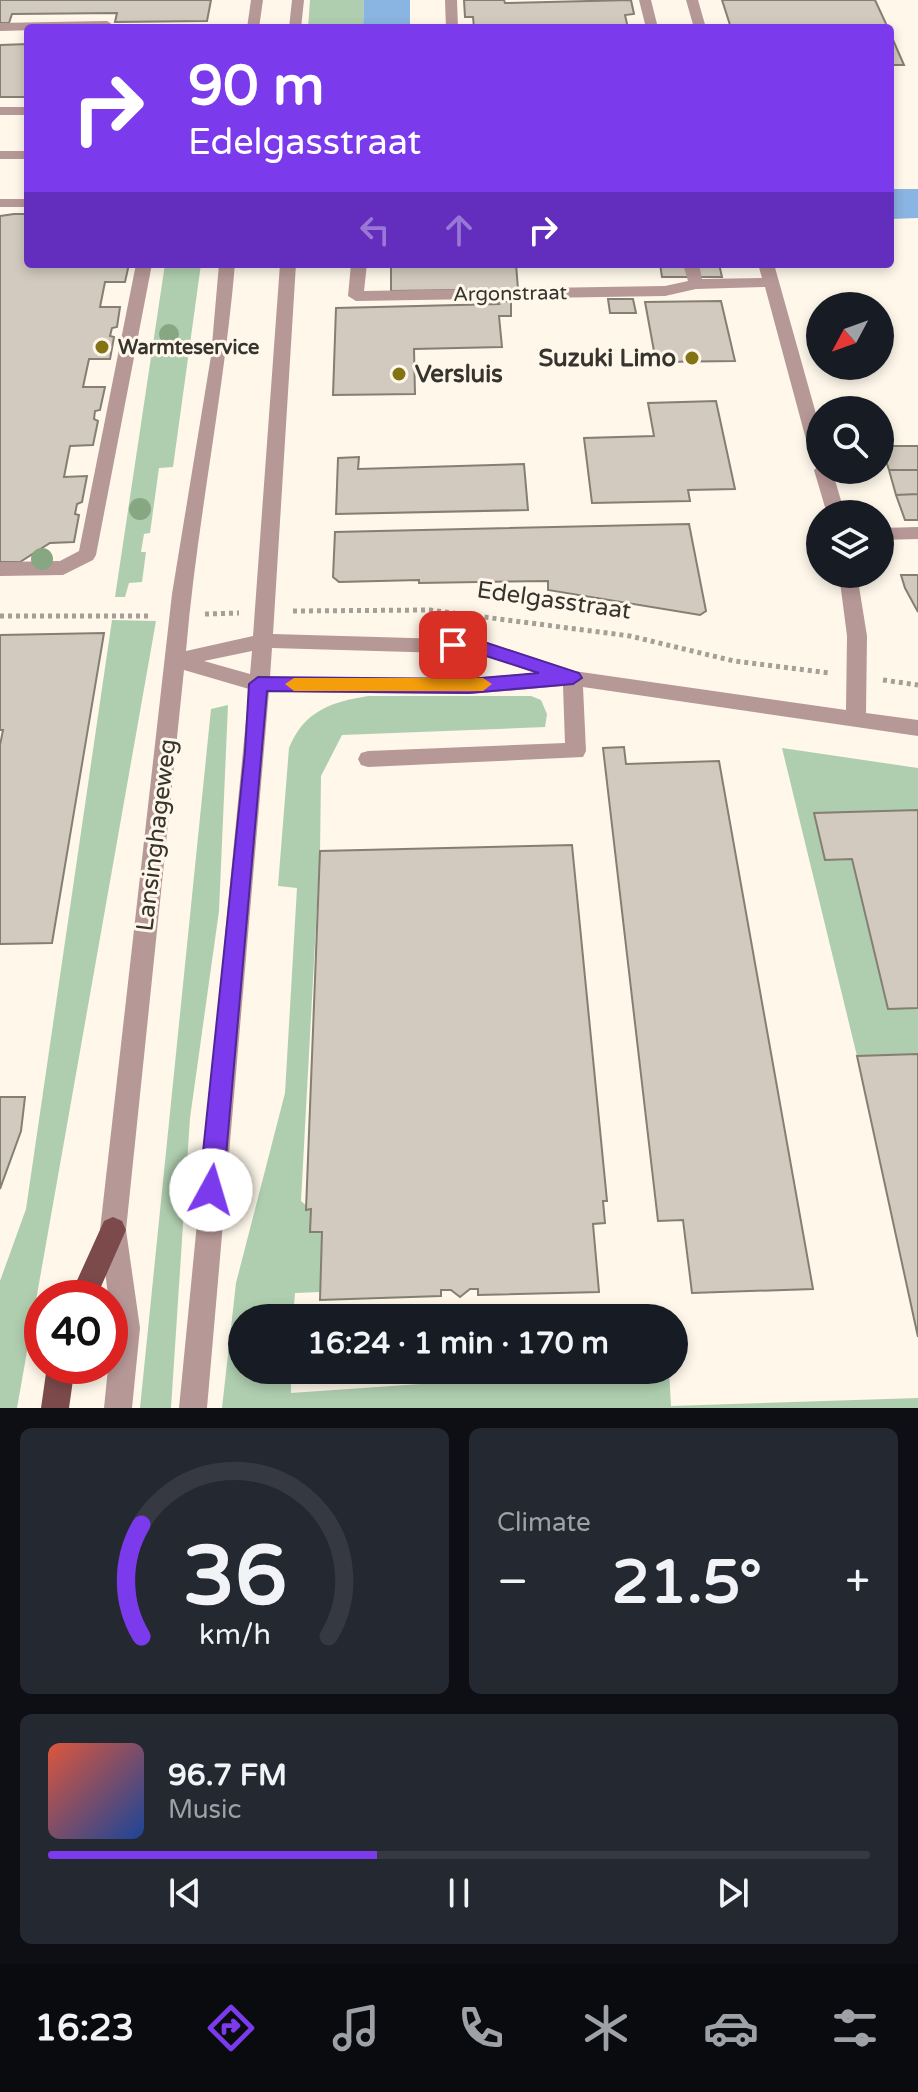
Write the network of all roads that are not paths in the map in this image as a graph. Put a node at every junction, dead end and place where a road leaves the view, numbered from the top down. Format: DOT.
graph roads {
  1 [pos="257,0"];
  2 [pos="298,0"];
  3 [pos="451,0"];
  4 [pos="645,0"];
  5 [pos="692,0"];
  6 [pos="254,24"];
  7 [pos="295,24"];
  8 [pos="452,24"];
  9 [pos="651,24"];
  10 [pos="699,24"];
  11 [pos="0,27"];
  12 [pos="24,27"];
  13 [pos="0,111"];
  14 [pos="24,111"];
  15 [pos="0,155"];
  16 [pos="24,155"];
  17 [pos="0,203"];
  18 [pos="24,203"];
  19 [pos="143,268"];
  20 [pos="227,268"];
  21 [pos="288,268"];
  22 [pos="359,268"];
  23 [pos="692,268"];
  24 [pos="767,268"];
  25 [pos="771,282"];
  26 [pos="696,284"];
  27 [pos="806,408"];
  28 [pos="918,533"];
  29 [pos="894,534"];
  30 [pos="0,569"];
  31 [pos="850,588"];
  32 [pos="264,641"];
  33 [pos="176,660"];
  34 [pos="573,678"];
  35 [pos="258,684"];
  36 [pos="856,718"];
  37 [pos="918,728"];
  38 [pos="368,759"];
  39 [pos="113,1230"];
  40 [pos="90,1280"];
  41 [pos="58,1384"];
  42 [pos="55,1408"];
  43 [pos="118,1408"];
  44 [pos="193,1408"];
  1 -- 6 [label="street"];
  2 -- 7 [label="street"];
  3 -- 8 [label="street"];
  4 -- 9 [label="street"];
  5 -- 10 [label="street"];
  11 -- 12 [label="street"];
  13 -- 14 [label="street"];
  15 -- 16 [label="street"];
  17 -- 18 [label="street"];
  19 -- 30 [label="street"];
  20 -- 33 [label="street, Lansinghageweg"];
  21 -- 32 [label="street"];
  22 -- 26 [label="street, Argonstraat"];
  23 -- 26 [label="street"];
  24 -- 25 [label="street"];
  25 -- 26 [label="street, Argonstraat"];
  25 -- 27 [label="street"];
  28 -- 29 [label="street"];
  31 -- 36 [label="street"];
  32 -- 33 [label="street"];
  32 -- 34 [label="street"];
  32 -- 35 [label="street"];
  33 -- 35 [label="street"];
  33 -- 39 [label="street, Lansinghageweg"];
  34 -- 35 [label="street"];
  34 -- 36 [label="street"];
  34 -- 38 [label="street"];
  35 -- 44 [label="street"];
  36 -- 37 [label="street"];
  39 -- 40 [label="main road"];
  39 -- 43 [label="street, Lansinghageweg"];
  41 -- 42 [label="main road"];
}
